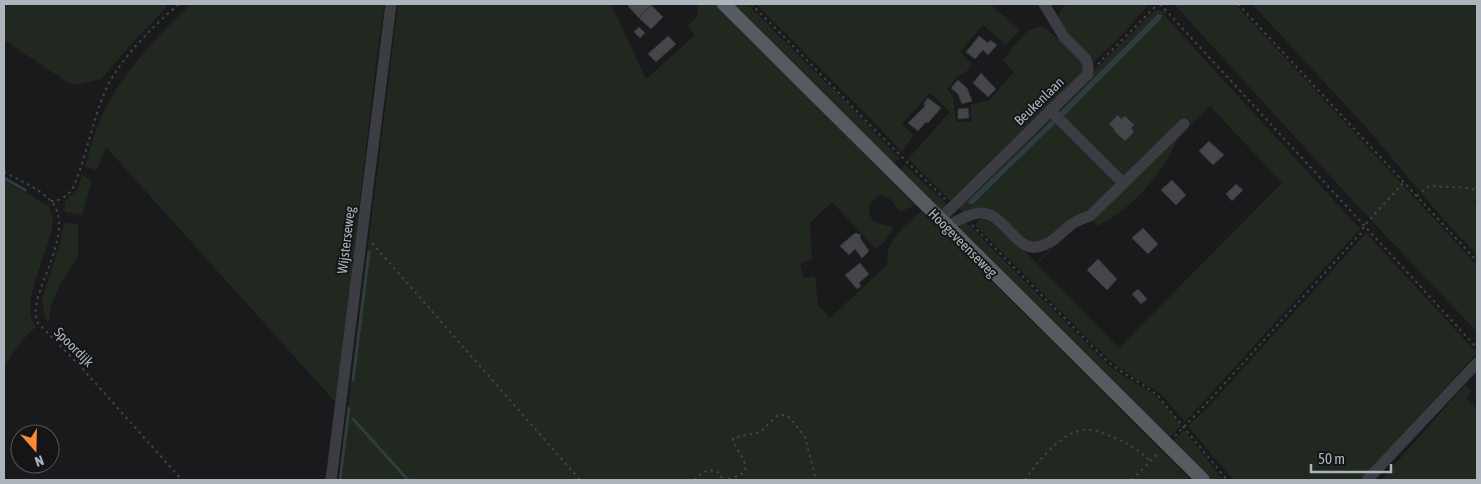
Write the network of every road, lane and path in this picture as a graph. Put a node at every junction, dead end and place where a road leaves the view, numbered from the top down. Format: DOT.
graph roads {
  1 [pos="179,4"];
  2 [pos="390,4"];
  3 [pos="724,4"];
  4 [pos="751,4"];
  5 [pos="1044,4"];
  6 [pos="1159,4"];
  7 [pos="1238,4"];
  8 [pos="1088,74"];
  9 [pos="1050,110"];
  10 [pos="1184,124"];
  11 [pos="4,172"];
  12 [pos="1404,182"];
  13 [pos="1123,183"];
  14 [pos="1477,191"];
  15 [pos="1417,196"];
  16 [pos="51,201"];
  17 [pos="953,206"];
  18 [pos="964,217"];
  19 [pos="943,223"];
  20 [pos="1364,226"];
  21 [pos="362,231"];
  22 [pos="1477,261"];
  23 [pos="1477,348"];
  24 [pos="1477,363"];
  25 [pos="1184,426"];
  26 [pos="1167,444"];
  27 [pos="1150,462"];
  28 [pos="182,480"];
  29 [pos="330,480"];
  30 [pos="580,480"];
  31 [pos="694,480"];
  32 [pos="722,480"];
  33 [pos="816,480"];
  34 [pos="1025,480"];
  35 [pos="1132,480"];
  36 [pos="1204,480"];
  37 [pos="1226,480"];
  38 [pos="1367,480"];
  1 -- 16 [label="path"];
  2 -- 21 [label="street, Wijsterseweg"];
  3 -- 19 [label="main road, Hoogeveenseweg"];
  4 -- 17 [label="path, Hoogeveenseweg"];
  5 -- 8 [label="street"];
  6 -- 8 [label="path"];
  6 -- 20 [label="path"];
  7 -- 12 [label="path"];
  8 -- 9 [label="street, Beukenlaan"];
  9 -- 13 [label="street"];
  9 -- 17 [label="street, Beukenlaan"];
  10 -- 13 [label="street"];
  11 -- 16 [label="path"];
  12 -- 15 [label="path"];
  12 -- 20 [label="path"];
  13 -- 18 [label="street"];
  14 -- 15 [label="path"];
  15 -- 22 [label="path"];
  16 -- 28 [label="path, Spoordijk"];
  17 -- 19 [label="street, Beukenlaan"];
  18 -- 19 [label="street"];
  18 -- 25 [label="path, Hoogeveenseweg"];
  19 -- 26 [label="main road, Hoogeveenseweg"];
  20 -- 23 [label="path"];
  20 -- 25 [label="path"];
  21 -- 29 [label="street, Wijsterseweg"];
  21 -- 30 [label="path"];
  24 -- 38 [label="street"];
  25 -- 37 [label="path, Hoogeveenseweg"];
  26 -- 27 [label="path"];
  26 -- 36 [label="main road, Hoogeveenseweg"];
  27 -- 34 [label="path"];
  27 -- 35 [label="path"];
  31 -- 32 [label="path"];
  32 -- 33 [label="path"];
}
